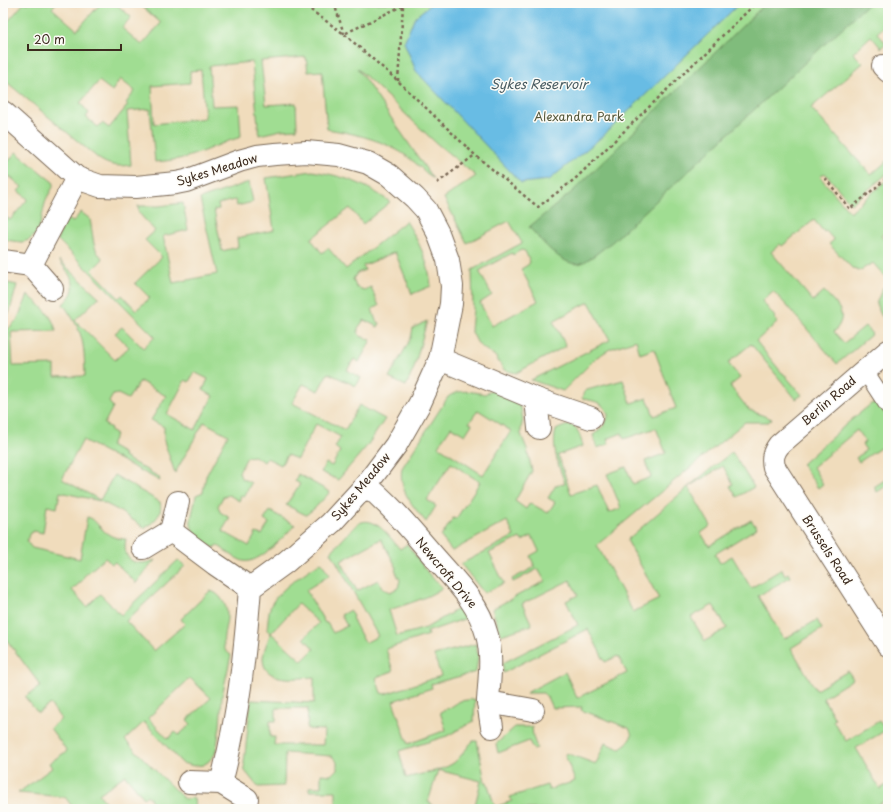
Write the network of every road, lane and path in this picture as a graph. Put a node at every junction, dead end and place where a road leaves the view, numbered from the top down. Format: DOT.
graph roads {
  1 [pos="301,3"];
  2 [pos="334,3"];
  3 [pos="408,3"];
  4 [pos="756,3"];
  5 [pos="403,6"];
  6 [pos="344,34"];
  7 [pos="398,81"];
  8 [pos="3,112"];
  9 [pos="475,155"];
  10 [pos="888,177"];
  11 [pos="77,178"];
  12 [pos="825,178"];
  13 [pos="415,198"];
  14 [pos="3,261"];
  15 [pos="31,265"];
  16 [pos="52,289"];
  17 [pos="888,351"];
  18 [pos="440,359"];
  19 [pos="865,371"];
  20 [pos="536,399"];
  21 [pos="888,406"];
  22 [pos="591,418"];
  23 [pos="539,428"];
  24 [pos="773,454"];
  25 [pos="366,484"];
  26 [pos="178,502"];
  27 [pos="171,531"];
  28 [pos="143,548"];
  29 [pos="250,588"];
  30 [pos="888,645"];
  31 [pos="488,702"];
  32 [pos="533,710"];
  33 [pos="492,727"];
  34 [pos="189,782"];
  35 [pos="221,783"];
  36 [pos="247,799"];
  1 -- 6 [label="path"];
  2 -- 6 [label="path"];
  3 -- 5 [label="path"];
  4 -- 9 [label="path"];
  5 -- 6 [label="path"];
  5 -- 7 [label="path"];
  6 -- 7 [label="path"];
  7 -- 9 [label="path"];
  8 -- 11 [label="street, Sykes Meadow"];
  9 -- 13 [label="path"];
  10 -- 12 [label="path"];
  11 -- 13 [label="street, Sykes Meadow"];
  11 -- 15 [label="street"];
  13 -- 18 [label="street, Sykes Meadow"];
  14 -- 15 [label="street"];
  15 -- 16 [label="street"];
  17 -- 19 [label="street, Berlin Road"];
  18 -- 20 [label="street"];
  18 -- 25 [label="street, Sykes Meadow"];
  19 -- 21 [label="lane"];
  19 -- 24 [label="street, Berlin Road"];
  20 -- 22 [label="street"];
  20 -- 23 [label="street"];
  24 -- 30 [label="street, Brussels Road"];
  25 -- 29 [label="street, Sykes Meadow"];
  25 -- 31 [label="street, Newcroft Drive"];
  26 -- 27 [label="street"];
  27 -- 28 [label="street"];
  27 -- 29 [label="street"];
  29 -- 35 [label="street"];
  31 -- 32 [label="street"];
  31 -- 33 [label="street, Newcroft Drive"];
  34 -- 35 [label="street"];
  35 -- 36 [label="street"];
}
